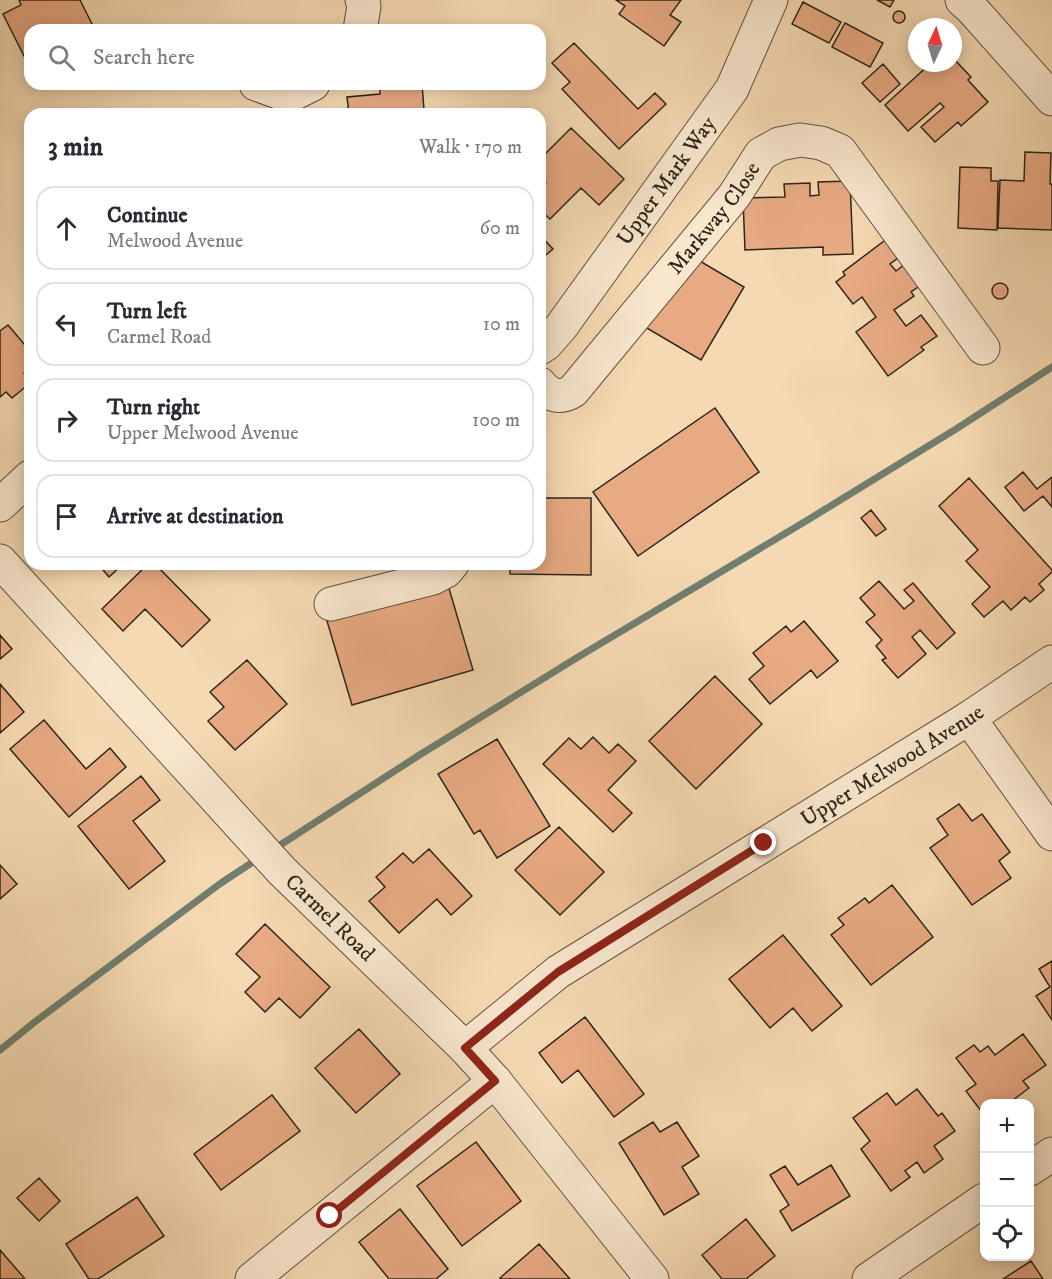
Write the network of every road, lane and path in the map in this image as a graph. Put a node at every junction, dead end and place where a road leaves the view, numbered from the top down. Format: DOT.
graph roads {
  1 [pos="362,0"];
  2 [pos="771,0"];
  3 [pos="962,0"];
  4 [pos="361,24"];
  5 [pos="272,90"];
  6 [pos="301,90"];
  7 [pos="1052,99"];
  8 [pos="546,344"];
  9 [pos="983,348"];
  10 [pos="546,398"];
  11 [pos="24,483"];
  12 [pos="0,505"];
  13 [pos="0,562"];
  14 [pos="447,570"];
  15 [pos="331,604"];
  16 [pos="1052,662"];
  17 [pos="969,718"];
  18 [pos="1052,834"];
  19 [pos="465,1048"];
  20 [pos="495,1081"];
  21 [pos="1052,1154"];
  22 [pos="1034,1166"];
  23 [pos="980,1203"];
  24 [pos="252,1279"];
  25 [pos="652,1279"];
  26 [pos="869,1279"];
  1 -- 4 [label="street"];
  2 -- 8 [label="street, Upper Mark Way"];
  3 -- 7 [label="street"];
  5 -- 6 [label="street"];
  9 -- 10 [label="street, Markway Close"];
  11 -- 12 [label="street"];
  13 -- 19 [label="street, Carmel Road"];
  14 -- 15 [label="street"];
  16 -- 17 [label="street, Upper Melwood Avenue"];
  17 -- 18 [label="street"];
  17 -- 19 [label="street, Upper Melwood Avenue"];
  19 -- 20 [label="street, Carmel Road"];
  20 -- 24 [label="street"];
  20 -- 25 [label="street, Carmel Road"];
  21 -- 22 [label="street"];
  23 -- 26 [label="street"];
}
